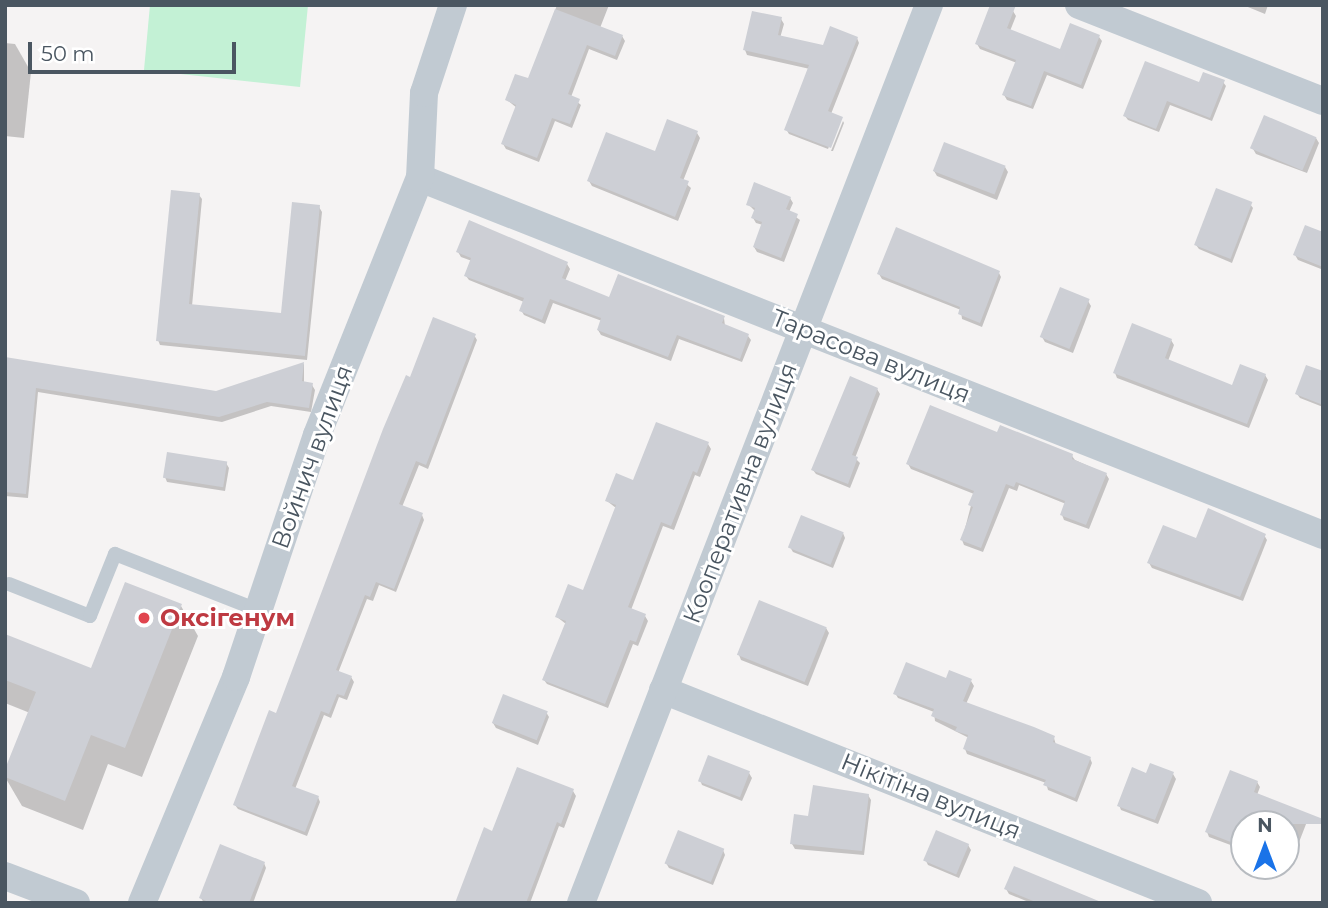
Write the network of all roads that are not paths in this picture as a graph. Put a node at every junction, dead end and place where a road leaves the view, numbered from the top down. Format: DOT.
graph roads {
  1 [pos="453,5"];
  2 [pos="929,5"];
  3 [pos="1079,5"];
  4 [pos="1323,101"];
  5 [pos="420,178"];
  6 [pos="803,330"];
  7 [pos="1323,535"];
  8 [pos="9,583"];
  9 [pos="258,610"];
  10 [pos="663,690"];
  11 [pos="5,876"];
  12 [pos="76,903"];
  13 [pos="142,903"];
  14 [pos="581,903"];
  15 [pos="1198,903"];
  1 -- 5 [label="street, Войнич вулиця"];
  2 -- 6 [label="street, Кооперативна вулиця"];
  3 -- 4 [label="street"];
  5 -- 6 [label="street, Тарасова вулиця"];
  5 -- 9 [label="street, Войнич вулиця"];
  6 -- 7 [label="street, Тарасова вулиця"];
  6 -- 10 [label="street, Кооперативна вулиця"];
  8 -- 9 [label="lane"];
  9 -- 13 [label="street, Войнич вулиця"];
  10 -- 14 [label="street, Кооперативна вулиця"];
  10 -- 15 [label="street, Нікітіна вулиця"];
  11 -- 12 [label="street"];
}
